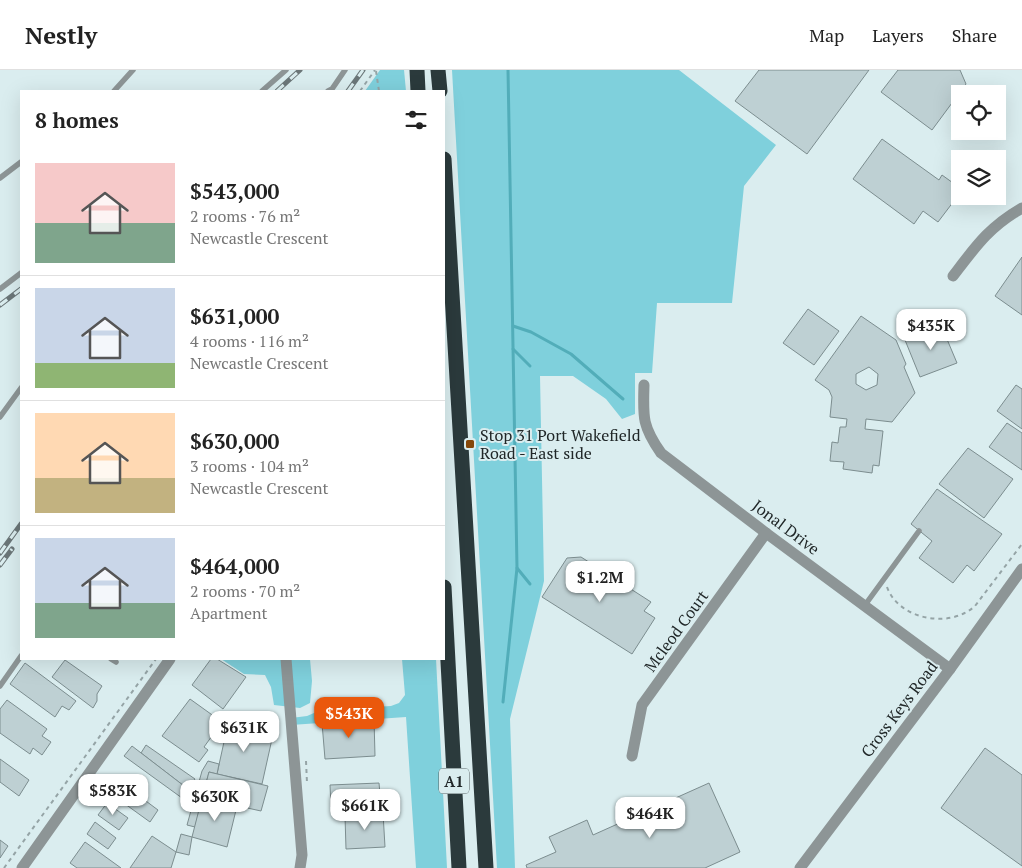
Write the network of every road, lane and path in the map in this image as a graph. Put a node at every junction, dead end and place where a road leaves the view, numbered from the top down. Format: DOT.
graph roads {
  1 [pos="133,70"];
  2 [pos="345,70"];
  3 [pos="375,70"];
  4 [pos="417,70"];
  5 [pos="438,70"];
  6 [pos="283,71"];
  7 [pos="115,90"];
  8 [pos="263,90"];
  9 [pos="329,90"];
  10 [pos="361,90"];
  11 [pos="378,90"];
  12 [pos="418,90"];
  13 [pos="440,90"];
  14 [pos="20,163"];
  15 [pos="445,176"];
  16 [pos="0,178"];
  17 [pos="1022,208"];
  18 [pos="20,274"];
  19 [pos="953,276"];
  20 [pos="0,288"];
  21 [pos="644,385"];
  22 [pos="20,389"];
  23 [pos="0,417"];
  24 [pos="919,531"];
  25 [pos="766,533"];
  26 [pos="1022,544"];
  27 [pos="1022,569"];
  28 [pos="884,579"];
  29 [pos="865,605"];
  30 [pos="445,606"];
  31 [pos="20,657"];
  32 [pos="155,660"];
  33 [pos="169,660"];
  34 [pos="286,660"];
  35 [pos="950,669"];
  36 [pos="0,686"];
  37 [pos="632,756"];
  38 [pos="4,868"];
  39 [pos="22,868"];
  40 [pos="300,868"];
  41 [pos="459,868"];
  42 [pos="486,868"];
  43 [pos="800,868"];
  1 -- 7 [label="lane"];
  2 -- 9 [label="lane"];
  3 -- 10 [label="path"];
  3 -- 11 [label="path"];
  4 -- 12 [label="highway"];
  5 -- 13 [label="highway"];
  6 -- 8 [label="lane"];
  14 -- 16 [label="lane"];
  15 -- 42 [label="highway, A1"];
  17 -- 19 [label="street"];
  18 -- 20 [label="lane"];
  21 -- 25 [label="street, Jonal Drive"];
  22 -- 23 [label="lane"];
  24 -- 28 [label="lane"];
  25 -- 29 [label="street, Jonal Drive"];
  25 -- 37 [label="street, Mcleod Court"];
  26 -- 28 [label="path"];
  27 -- 35 [label="street, Cross Keys Road"];
  28 -- 29 [label="lane"];
  29 -- 35 [label="street, Jonal Drive"];
  30 -- 41 [label="highway, A1"];
  31 -- 36 [label="lane"];
  32 -- 38 [label="path"];
  33 -- 39 [label="street"];
  34 -- 40 [label="street"];
  35 -- 43 [label="street, Cross Keys Road"];
}
